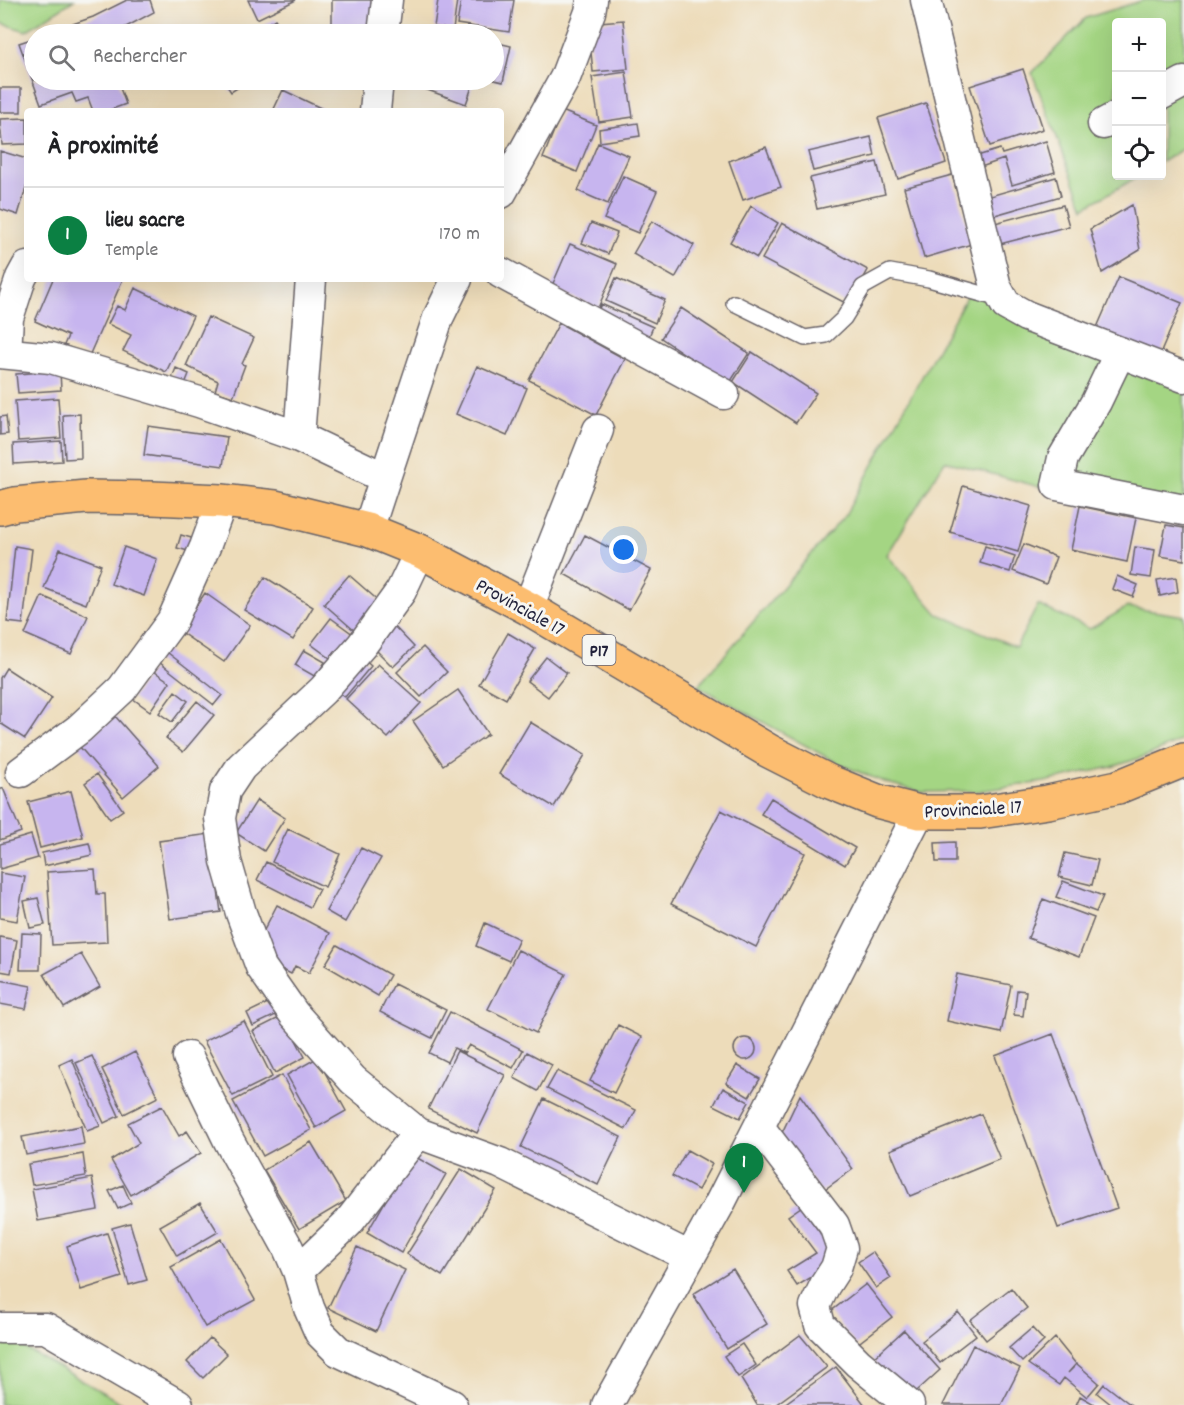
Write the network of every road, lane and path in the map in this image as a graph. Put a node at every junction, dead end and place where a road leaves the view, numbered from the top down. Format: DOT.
graph roads {
  1 [pos="387,0"];
  2 [pos="592,0"];
  3 [pos="926,0"];
  4 [pos="384,24"];
  5 [pos="1184,82"];
  6 [pos="377,90"];
  7 [pos="1166,91"];
  8 [pos="375,108"];
  9 [pos="504,188"];
  10 [pos="24,272"];
  11 [pos="504,275"];
  12 [pos="311,282"];
  13 [pos="456,282"];
  14 [pos="1003,300"];
  15 [pos="734,303"];
  16 [pos="1120,352"];
  17 [pos="3,353"];
  18 [pos="1184,377"];
  19 [pos="724,394"];
  20 [pos="598,430"];
  21 [pos="299,437"];
  22 [pos="385,478"];
  23 [pos="222,501"];
  24 [pos="0,508"];
  25 [pos="1184,510"];
  26 [pos="368,530"];
  27 [pos="420,551"];
  28 [pos="528,608"];
  29 [pos="1184,760"];
  30 [pos="21,772"];
  31 [pos="919,813"];
  32 [pos="188,1057"];
  33 [pos="759,1127"];
  34 [pos="418,1133"];
  35 [pos="690,1257"];
  36 [pos="298,1271"];
  37 [pos="0,1328"];
  38 [pos="178,1405"];
  39 [pos="452,1405"];
  40 [pos="607,1405"];
  41 [pos="909,1405"];
  1 -- 4 [label="street"];
  2 -- 9 [label="street"];
  3 -- 14 [label="street"];
  5 -- 7 [label="street"];
  6 -- 8 [label="street"];
  10 -- 17 [label="street"];
  11 -- 19 [label="street"];
  12 -- 21 [label="street"];
  13 -- 22 [label="street"];
  14 -- 15 [label="lane"];
  14 -- 16 [label="street"];
  16 -- 18 [label="street"];
  16 -- 25 [label="street"];
  17 -- 21 [label="street"];
  20 -- 28 [label="street"];
  21 -- 22 [label="street"];
  22 -- 26 [label="street"];
  23 -- 24 [label="main road, Provinciale 17 / P17"];
  23 -- 26 [label="main road, Provinciale 17 / P17"];
  23 -- 30 [label="street"];
  26 -- 27 [label="main road, Provinciale 17 / P17"];
  27 -- 28 [label="main road, Provinciale 17 / P17"];
  27 -- 34 [label="street"];
  28 -- 31 [label="main road, Provinciale 17 / P17"];
  29 -- 31 [label="main road, Provinciale 17 / P17"];
  31 -- 33 [label="street"];
  32 -- 36 [label="street"];
  33 -- 35 [label="street"];
  33 -- 41 [label="street"];
  34 -- 35 [label="street"];
  34 -- 36 [label="street"];
  35 -- 40 [label="street"];
  36 -- 39 [label="street"];
  37 -- 38 [label="street"];
}
